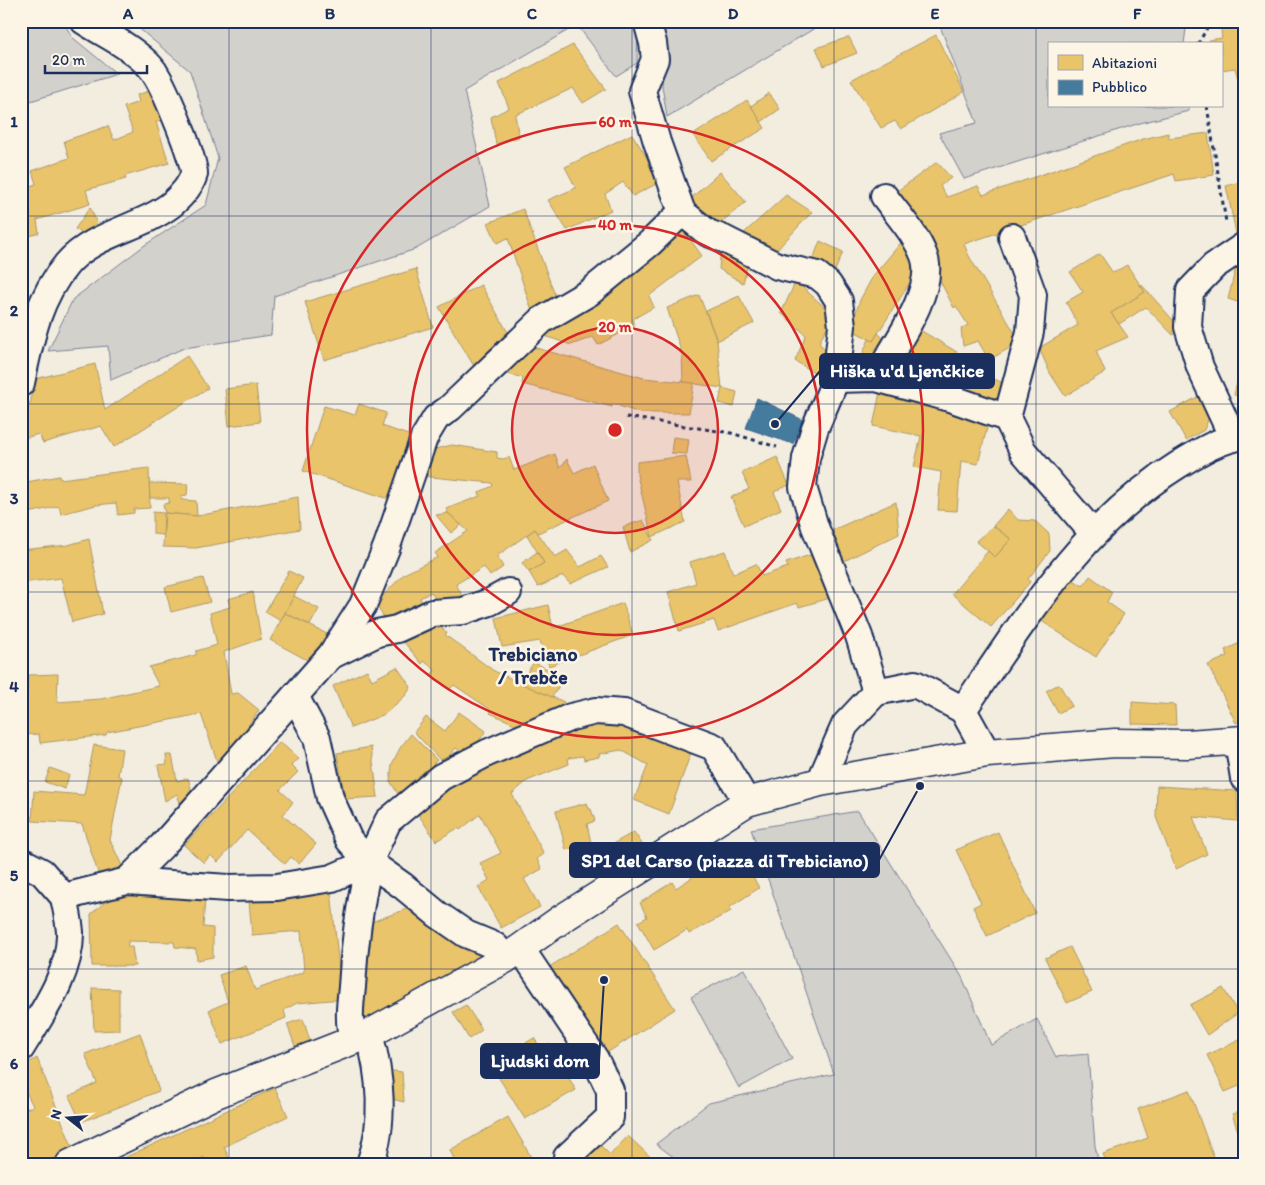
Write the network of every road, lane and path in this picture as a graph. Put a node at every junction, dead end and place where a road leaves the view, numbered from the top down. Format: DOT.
graph roads {
  1 [pos="84,21"];
  2 [pos="647,21"];
  3 [pos="1211,21"];
  4 [pos="1199,42"];
  5 [pos="1207,108"];
  6 [pos="884,196"];
  7 [pos="682,212"];
  8 [pos="1012,237"];
  9 [pos="1237,250"];
  10 [pos="876,378"];
  11 [pos="836,379"];
  12 [pos="21,383"];
  13 [pos="626,417"];
  14 [pos="1007,418"];
  15 [pos="1238,437"];
  16 [pos="806,458"];
  17 [pos="1093,533"];
  18 [pos="508,592"];
  19 [pos="332,656"];
  20 [pos="876,692"];
  21 [pos="295,696"];
  22 [pos="963,710"];
  23 [pos="1241,741"];
  24 [pos="987,754"];
  25 [pos="1244,778"];
  26 [pos="820,782"];
  27 [pos="747,802"];
  28 [pos="21,861"];
  29 [pos="369,862"];
  30 [pos="127,880"];
  31 [pos="64,897"];
  32 [pos="513,954"];
  33 [pos="361,1037"];
  34 [pos="21,1048"];
  35 [pos="567,1158"];
  36 [pos="77,1162"];
  37 [pos="370,1164"];
  1 -- 12 [label="street"];
  2 -- 7 [label="street"];
  3 -- 4 [label="path"];
  5 -- 9 [label="path"];
  6 -- 10 [label="street"];
  7 -- 11 [label="street"];
  7 -- 19 [label="street"];
  8 -- 14 [label="street"];
  9 -- 15 [label="street"];
  10 -- 11 [label="street"];
  10 -- 14 [label="street"];
  11 -- 16 [label="street"];
  13 -- 16 [label="path"];
  14 -- 17 [label="street"];
  15 -- 17 [label="street"];
  16 -- 20 [label="street"];
  17 -- 22 [label="street"];
  18 -- 19 [label="street"];
  19 -- 21 [label="street"];
  20 -- 22 [label="street"];
  20 -- 26 [label="street"];
  21 -- 29 [label="street"];
  21 -- 30 [label="street"];
  22 -- 24 [label="street"];
  23 -- 24 [label="main road"];
  23 -- 25 [label="street"];
  24 -- 26 [label="main road"];
  26 -- 27 [label="main road"];
  27 -- 29 [label="street"];
  27 -- 32 [label="main road"];
  28 -- 31 [label="street"];
  29 -- 30 [label="street"];
  29 -- 32 [label="street"];
  29 -- 33 [label="street"];
  30 -- 31 [label="street"];
  31 -- 34 [label="street"];
  32 -- 33 [label="main road"];
  32 -- 35 [label="street"];
  33 -- 36 [label="main road"];
  33 -- 37 [label="street"];
}
